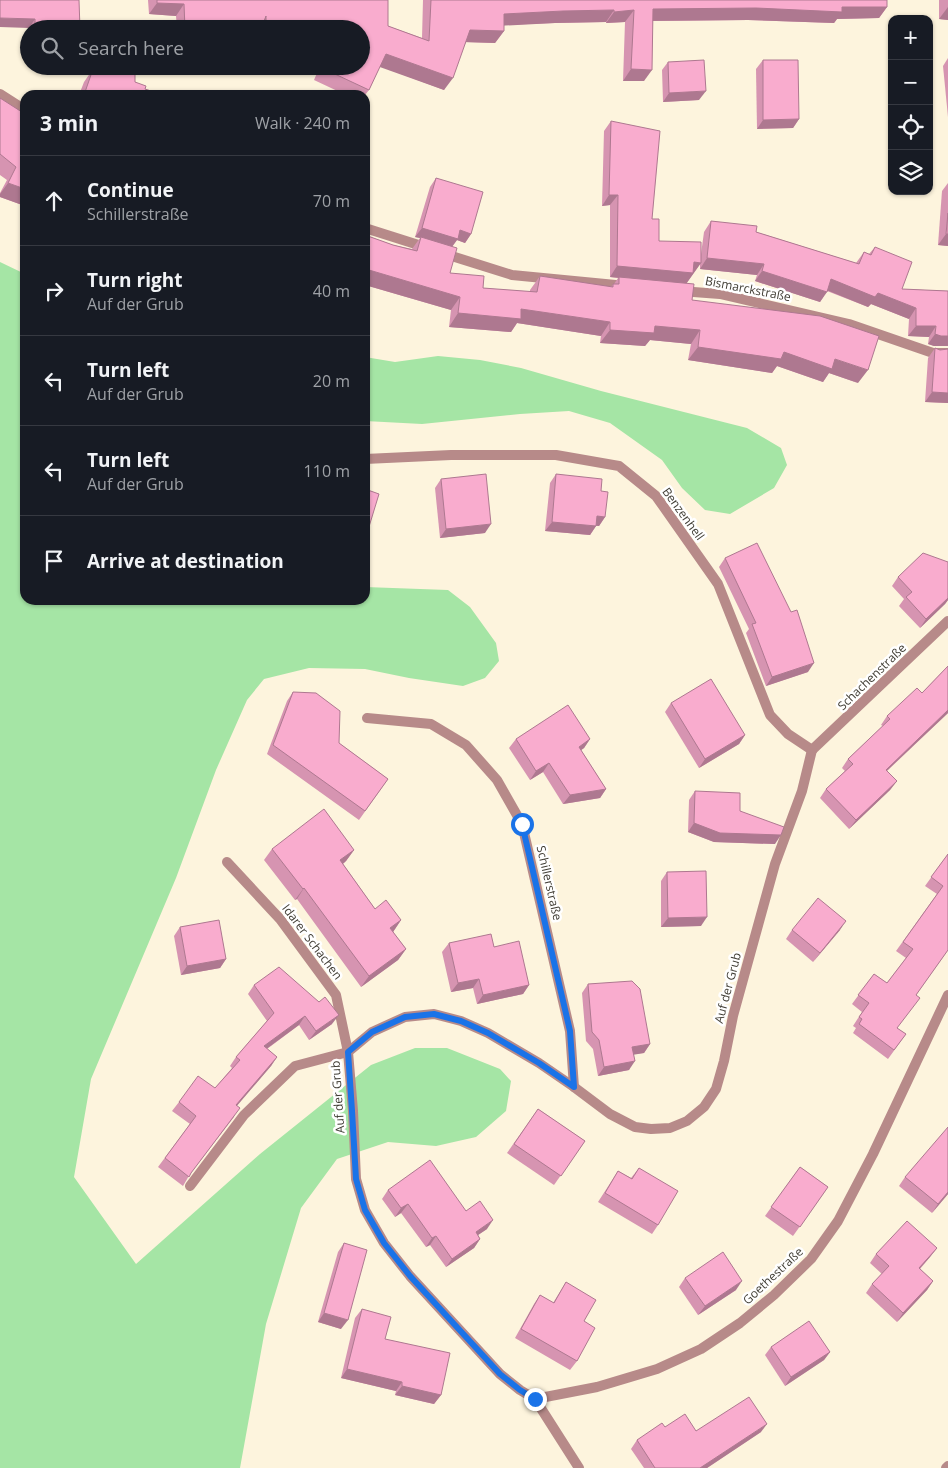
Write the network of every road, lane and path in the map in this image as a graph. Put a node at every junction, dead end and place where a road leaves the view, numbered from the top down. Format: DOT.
graph roads {
  1 [pos="0,94"];
  2 [pos="20,107"];
  3 [pos="370,230"];
  4 [pos="635,286"];
  5 [pos="673,290"];
  6 [pos="948,353"];
  7 [pos="370,459"];
  8 [pos="948,621"];
  9 [pos="368,718"];
  10 [pos="812,750"];
  11 [pos="228,862"];
  12 [pos="948,995"];
  13 [pos="348,1052"];
  14 [pos="574,1087"];
  15 [pos="190,1186"];
  16 [pos="535,1399"];
  17 [pos="579,1468"];
  1 -- 2 [label="street"];
  3 -- 4 [label="street"];
  5 -- 6 [label="street, Bismarckstraße"];
  7 -- 10 [label="street, Benzenhell"];
  8 -- 10 [label="street, Schachenstraße"];
  9 -- 14 [label="street, Schillerstraße"];
  10 -- 14 [label="street, Auf der Grub"];
  11 -- 13 [label="street, Idarer Schachen"];
  12 -- 16 [label="street, Goethestraße"];
  13 -- 14 [label="street, Auf der Grub"];
  13 -- 15 [label="street"];
  13 -- 16 [label="street, Auf der Grub"];
  16 -- 17 [label="street"];
}
